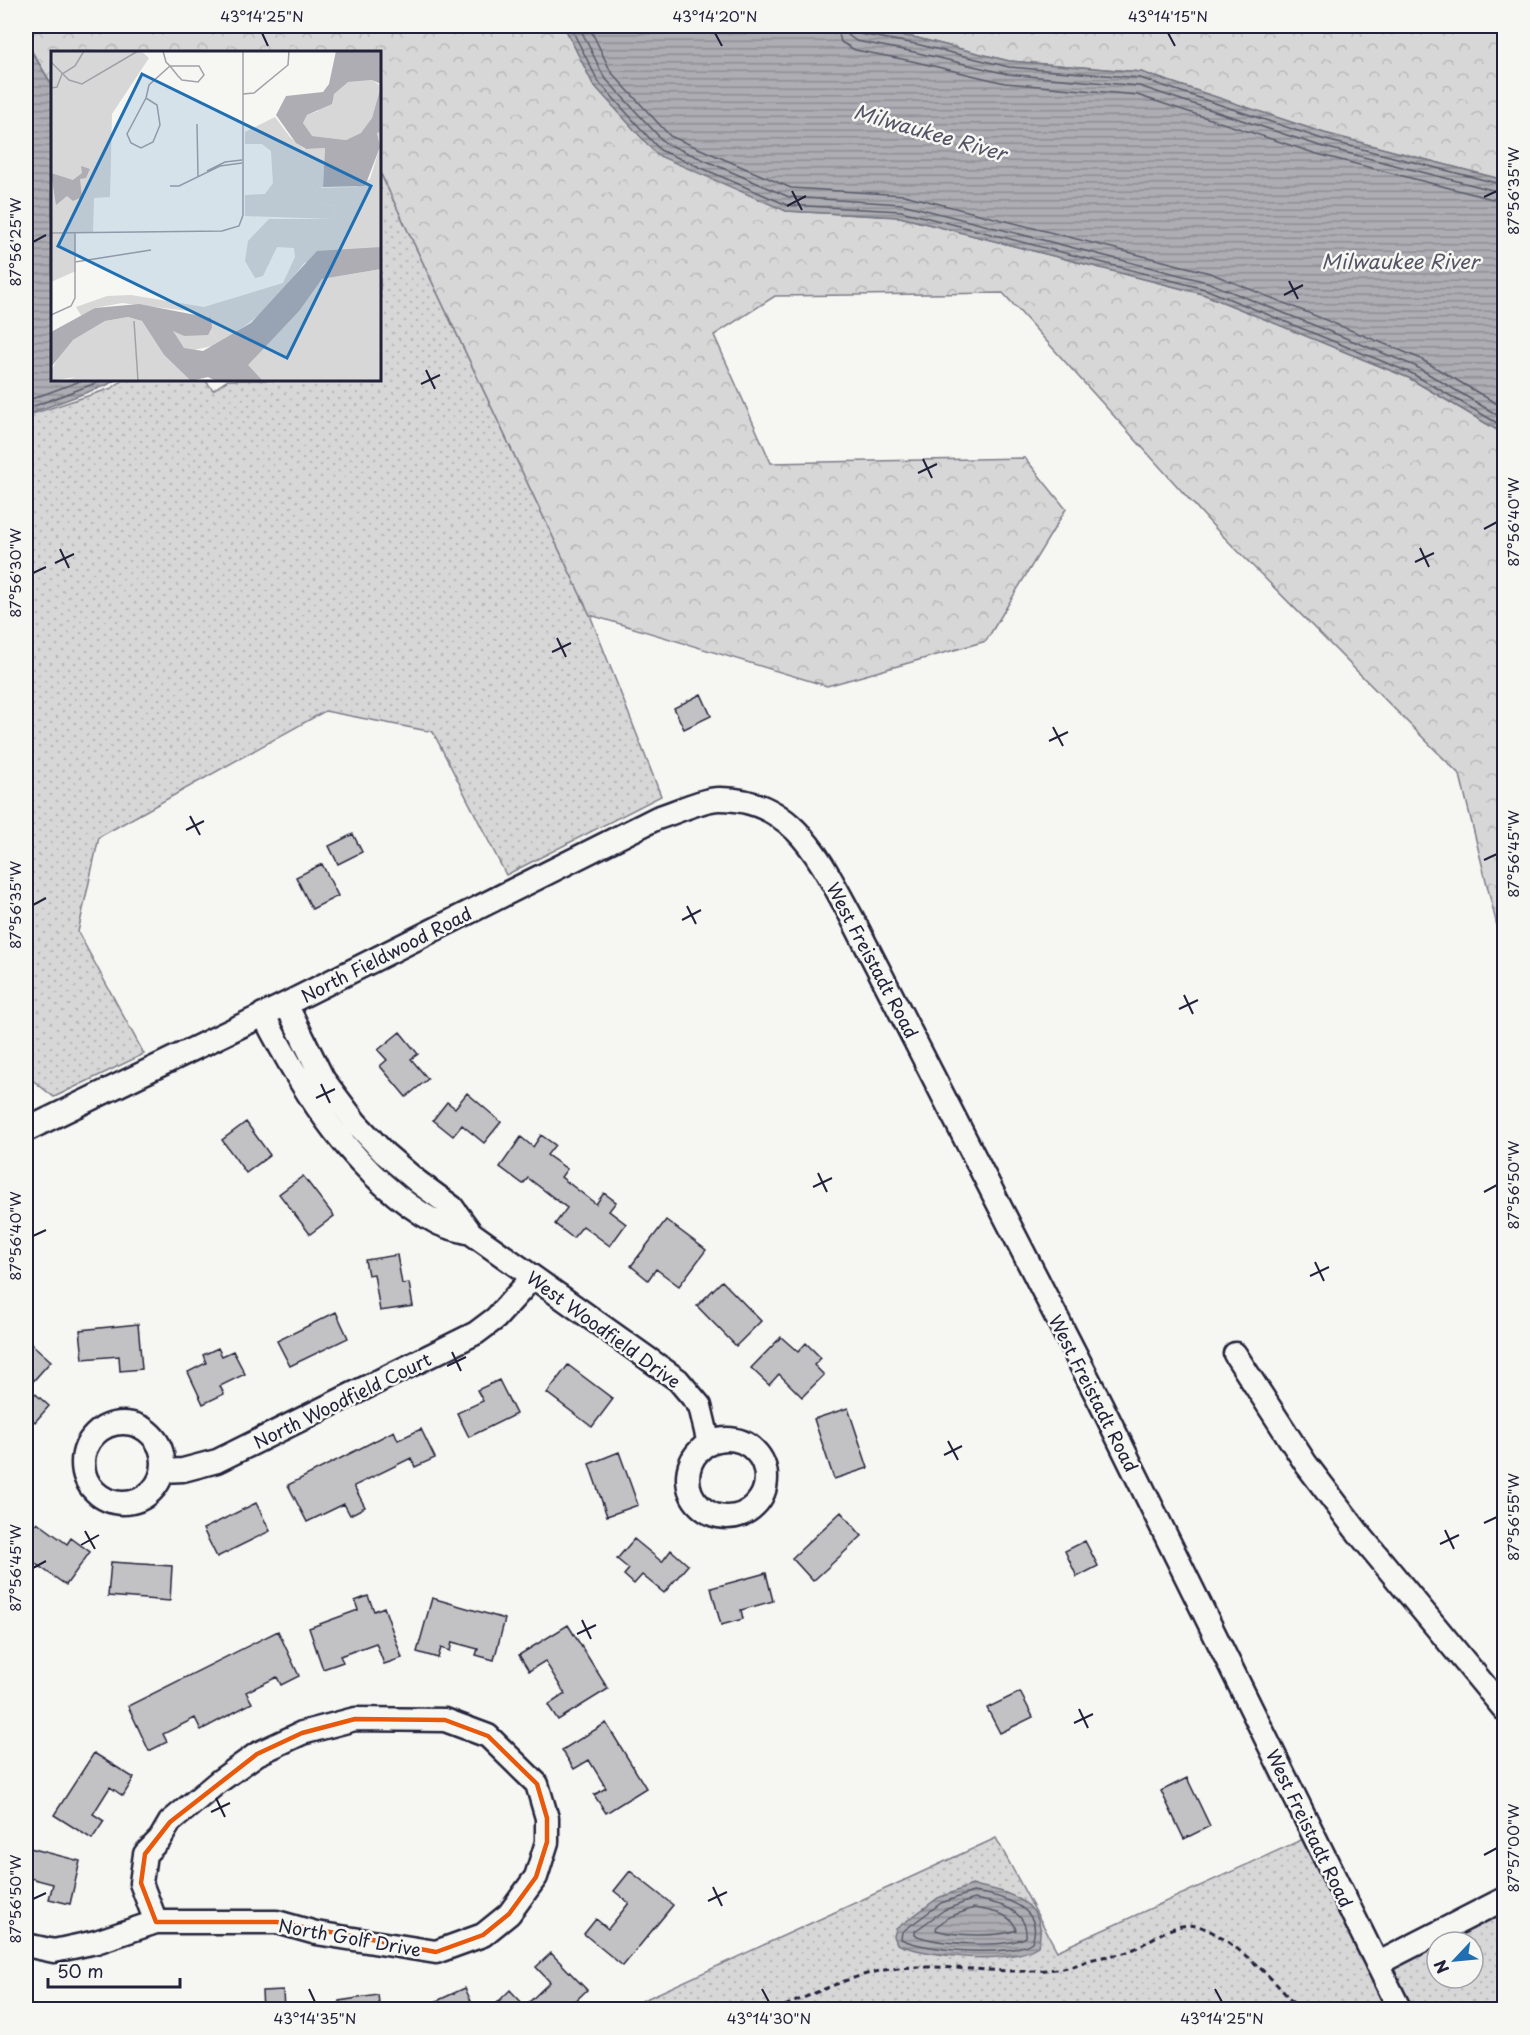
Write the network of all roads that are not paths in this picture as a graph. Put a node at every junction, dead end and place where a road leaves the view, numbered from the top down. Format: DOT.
graph roads {
  1 [pos="753,805"];
  2 [pos="286,1004"];
  3 [pos="263,1014"];
  4 [pos="314,1085"];
  5 [pos="26,1130"];
  6 [pos="533,1277"];
  7 [pos="1235,1354"];
  8 [pos="709,1444"];
  9 [pos="163,1471"];
  10 [pos="1504,1709"];
  11 [pos="1504,1899"];
  12 [pos="156,1922"];
  13 [pos="26,1945"];
  14 [pos="1377,1964"];
  15 [pos="1400,2010"];
  1 -- 2 [label="street, North Fieldwood Road"];
  1 -- 14 [label="street, West Freistadt Road"];
  2 -- 3 [label="street, North Fieldwood Road"];
  2 -- 4 [label="street, West Woodfield Drive"];
  3 -- 4 [label="street, West Woodfield Drive"];
  3 -- 5 [label="street, North Fieldwood Road"];
  4 -- 6 [label="street, West Woodfield Drive"];
  6 -- 8 [label="street, West Woodfield Drive"];
  6 -- 9 [label="street, North Woodfield Court"];
  7 -- 10 [label="street"];
  11 -- 14 [label="street"];
  12 -- 12 [label="street, North Golf Drive"];
  12 -- 13 [label="street, North Golf Drive"];
  14 -- 15 [label="street, West Freistadt Road"];
}
